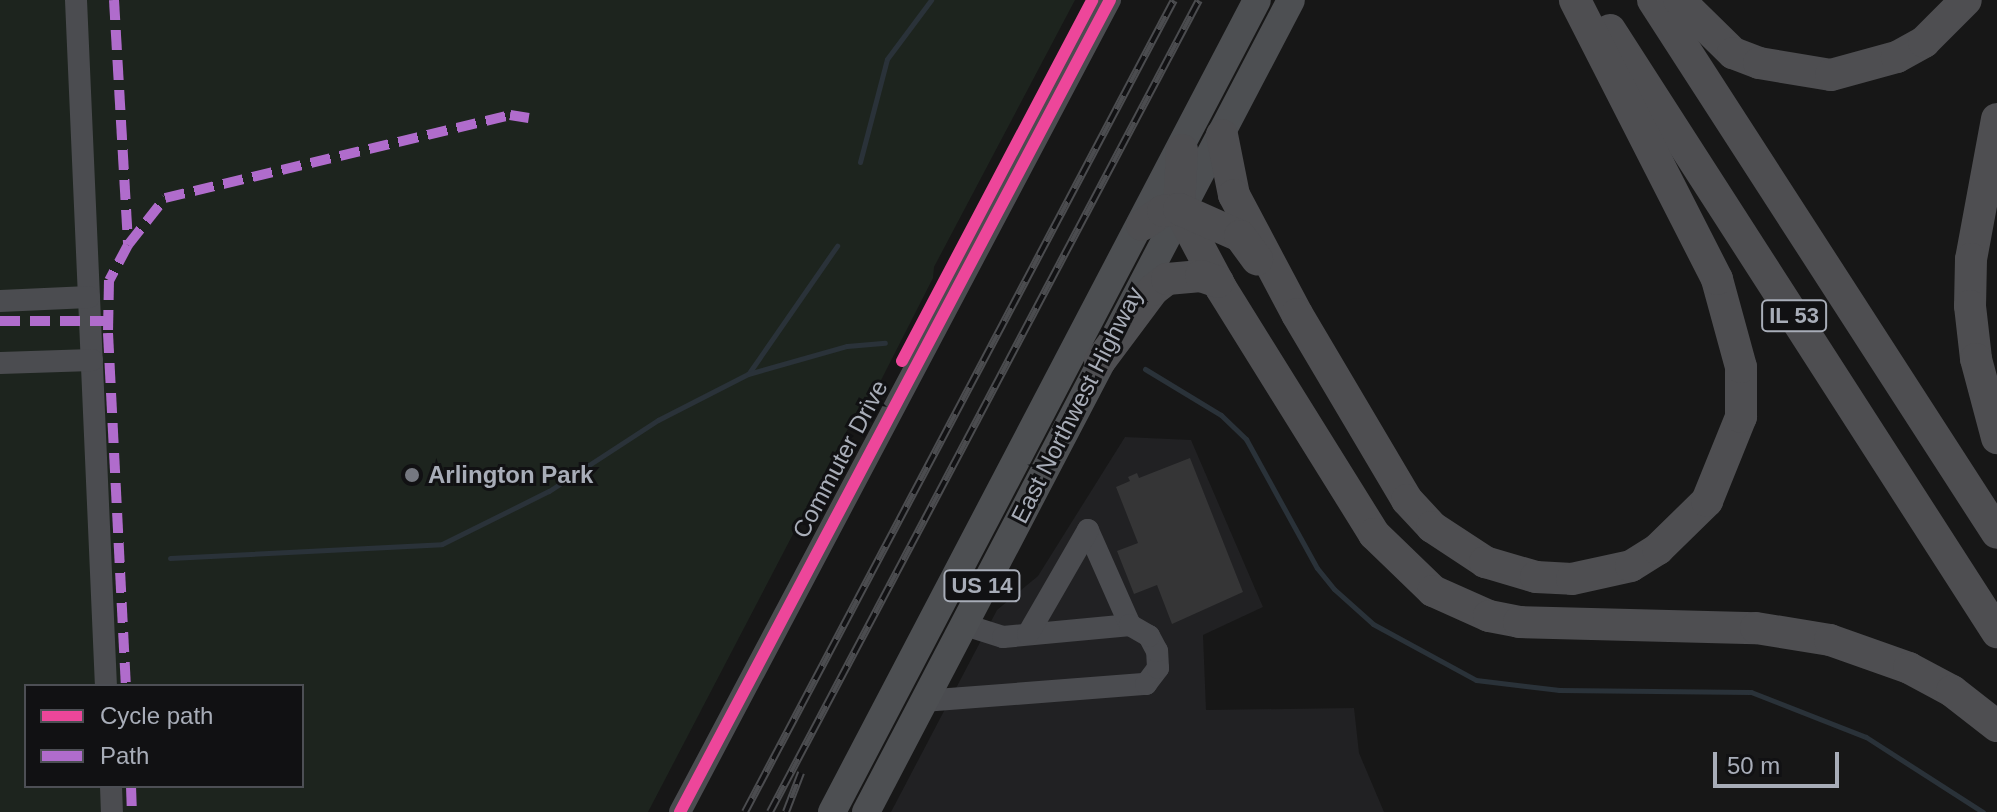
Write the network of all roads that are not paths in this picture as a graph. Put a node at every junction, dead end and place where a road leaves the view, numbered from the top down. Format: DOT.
graph roads {
  1 [pos="76,0"];
  2 [pos="1110,0"];
  3 [pos="1257,0"];
  4 [pos="1291,0"];
  5 [pos="1575,0"];
  6 [pos="1591,0"];
  7 [pos="1653,0"];
  8 [pos="1679,0"];
  9 [pos="1966,0"];
  10 [pos="1997,119"];
  11 [pos="1222,135"];
  12 [pos="1182,150"];
  13 [pos="1179,209"];
  14 [pos="1142,225"];
  15 [pos="1218,282"];
  16 [pos="89,297"];
  17 [pos="0,301"];
  18 [pos="1297,314"];
  19 [pos="92,360"];
  20 [pos="1100,361"];
  21 [pos="0,363"];
  22 [pos="1997,438"];
  23 [pos="1997,533"];
  24 [pos="944,601"];
  25 [pos="962,624"];
  26 [pos="1130,625"];
  27 [pos="1997,632"];
  28 [pos="1028,634"];
  29 [pos="945,659"];
  30 [pos="106,684"];
  31 [pos="969,694"];
  32 [pos="923,701"];
  33 [pos="1997,726"];
  34 [pos="111,788"];
  35 [pos="112,812"];
  36 [pos="680,812"];
  37 [pos="832,812"];
  38 [pos="866,812"];
  1 -- 16 [label="street"];
  2 -- 36 [label="street, Commuter Drive"];
  3 -- 12 [label="main road, East Northwest Highway / US 14"];
  4 -- 11 [label="main road, East Northwest Highway / US 14"];
  5 -- 18 [label="highway"];
  6 -- 27 [label="highway, IL 53"];
  7 -- 23 [label="highway, IL 53"];
  8 -- 9 [label="highway"];
  10 -- 22 [label="highway"];
  11 -- 13 [label="main road, East Northwest Highway / US 14"];
  11 -- 18 [label="highway"];
  12 -- 13 [label="highway"];
  12 -- 14 [label="main road, East Northwest Highway / US 14"];
  13 -- 14 [label="highway"];
  13 -- 15 [label="highway"];
  13 -- 18 [label="highway"];
  13 -- 20 [label="main road, East Northwest Highway / US 14"];
  14 -- 24 [label="main road, East Northwest Highway / US 14"];
  15 -- 20 [label="highway"];
  15 -- 33 [label="highway"];
  16 -- 17 [label="street"];
  16 -- 19 [label="street"];
  19 -- 21 [label="street"];
  19 -- 30 [label="street"];
  20 -- 25 [label="main road, East Northwest Highway / US 14"];
  24 -- 25 [label="main road"];
  24 -- 37 [label="main road, East Northwest Highway / US 14"];
  25 -- 28 [label="street"];
  25 -- 29 [label="main road, East Northwest Highway / US 14"];
  26 -- 28 [label="street"];
  26 -- 28 [label="street"];
  26 -- 31 [label="street"];
  29 -- 31 [label="street"];
  29 -- 32 [label="main road, East Northwest Highway / US 14"];
  31 -- 32 [label="street"];
  32 -- 38 [label="main road, East Northwest Highway / US 14"];
  34 -- 35 [label="street"];
}
